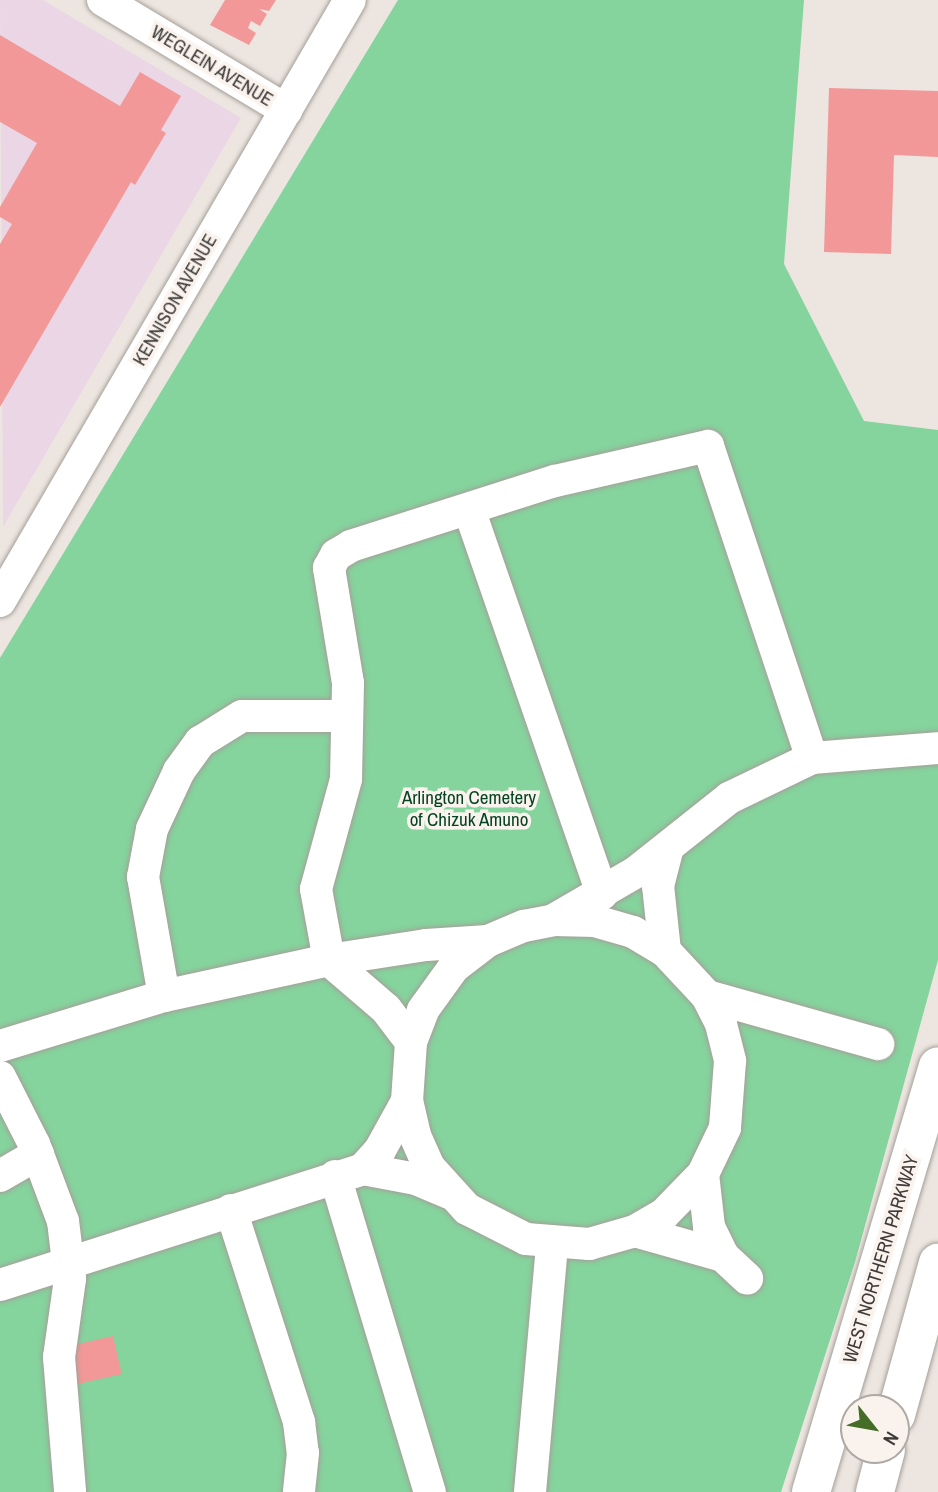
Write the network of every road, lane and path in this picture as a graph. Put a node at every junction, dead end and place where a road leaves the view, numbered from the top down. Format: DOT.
graph roads {
  1 [pos="103,0"];
  2 [pos="350,0"];
  3 [pos="148,11"];
  4 [pos="286,110"];
  5 [pos="470,512"];
  6 [pos="9,566"];
  7 [pos="0,601"];
  8 [pos="346,716"];
  9 [pos="938,748"];
  10 [pos="813,758"];
  11 [pos="668,847"];
  12 [pos="602,894"];
  13 [pos="554,920"];
  14 [pos="488,941"];
  15 [pos="666,951"];
  16 [pos="329,960"];
  17 [pos="164,996"];
  18 [pos="707,996"];
  19 [pos="411,1042"];
  20 [pos="878,1044"];
  21 [pos="0,1046"];
  22 [pos="938,1067"];
  23 [pos="0,1077"];
  24 [pos="407,1101"];
  25 [pos="38,1154"];
  26 [pos="349,1173"];
  27 [pos="703,1174"];
  28 [pos="0,1176"];
  29 [pos="449,1193"];
  30 [pos="231,1210"];
  31 [pos="635,1231"];
  32 [pos="552,1244"];
  33 [pos="723,1256"];
  34 [pos="68,1259"];
  35 [pos="938,1263"];
  36 [pos="747,1278"];
  37 [pos="0,1285"];
  38 [pos="902,1394"];
  39 [pos="882,1464"];
  40 [pos="70,1492"];
  41 [pos="299,1492"];
  42 [pos="429,1492"];
  43 [pos="530,1492"];
  44 [pos="811,1492"];
  45 [pos="875,1492"];
  1 -- 3 [label="street, WEGLEIN AVENUE"];
  2 -- 4 [label="street, KENNISON AVENUE"];
  3 -- 4 [label="street, WEGLEIN AVENUE"];
  4 -- 6 [label="street, KENNISON AVENUE"];
  5 -- 8 [label="street"];
  5 -- 10 [label="street"];
  5 -- 12 [label="street"];
  6 -- 7 [label="street, KENNISON AVENUE"];
  8 -- 16 [label="street"];
  8 -- 17 [label="street"];
  9 -- 10 [label="street"];
  10 -- 11 [label="street"];
  11 -- 12 [label="street"];
  11 -- 15 [label="street"];
  12 -- 13 [label="street"];
  13 -- 14 [label="street"];
  13 -- 15 [label="street"];
  14 -- 16 [label="street"];
  14 -- 19 [label="street"];
  15 -- 18 [label="street"];
  16 -- 17 [label="street"];
  16 -- 19 [label="street"];
  17 -- 21 [label="street"];
  18 -- 20 [label="street"];
  18 -- 27 [label="street"];
  19 -- 24 [label="street"];
  22 -- 44 [label="main road, WEST NORTHERN PARKWAY"];
  23 -- 25 [label="street"];
  24 -- 26 [label="street"];
  24 -- 29 [label="street"];
  25 -- 28 [label="street"];
  25 -- 34 [label="street"];
  26 -- 29 [label="street"];
  26 -- 30 [label="street"];
  26 -- 42 [label="street"];
  27 -- 31 [label="street"];
  27 -- 33 [label="street"];
  29 -- 32 [label="street"];
  30 -- 34 [label="street"];
  30 -- 41 [label="street"];
  31 -- 32 [label="street"];
  31 -- 33 [label="street"];
  32 -- 43 [label="street"];
  33 -- 36 [label="street"];
  34 -- 37 [label="street"];
  34 -- 40 [label="street"];
  35 -- 38 [label="main road"];
  39 -- 45 [label="main road"];
}
